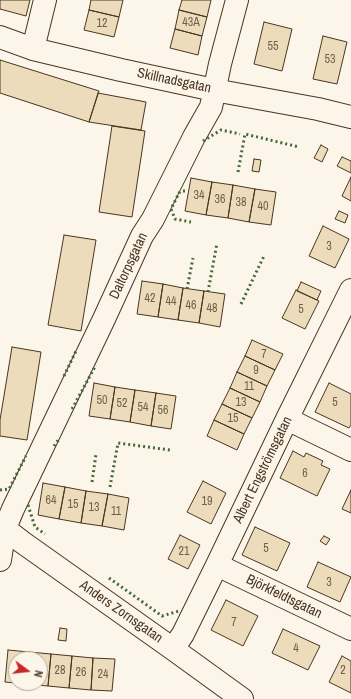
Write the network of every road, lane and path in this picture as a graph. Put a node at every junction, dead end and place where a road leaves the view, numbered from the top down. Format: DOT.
graph roads {
  1 [pos="45,0"];
  2 [pos="237,0"];
  3 [pos="0,37"];
  4 [pos="34,49"];
  5 [pos="214,90"];
  6 [pos="351,117"];
  7 [pos="351,290"];
  8 [pos="287,419"];
  9 [pos="351,450"];
  10 [pos="2,526"];
  11 [pos="0,560"];
  12 [pos="218,565"];
  13 [pos="351,629"];
  14 [pos="173,648"];
  15 [pos="242,699"];
  1 -- 4 [label="street"];
  2 -- 5 [label="street, Daltorpsgatan"];
  3 -- 4 [label="street, Skillnadsgatan"];
  4 -- 5 [label="street, Skillnadsgatan"];
  5 -- 6 [label="street, Skillnadsgatan"];
  5 -- 10 [label="street, Daltorpsgatan"];
  7 -- 8 [label="street, Albert Engströmsgatan"];
  8 -- 9 [label="street"];
  8 -- 12 [label="street, Albert Engströmsgatan"];
  10 -- 11 [label="street, Daltorpsgatan"];
  10 -- 14 [label="street, Anders Zornsgatan"];
  12 -- 13 [label="street, Björkfeldtsgatan"];
  12 -- 14 [label="street, Albert Engströmsgatan"];
  14 -- 15 [label="street, Anders Zornsgatan"];
}
